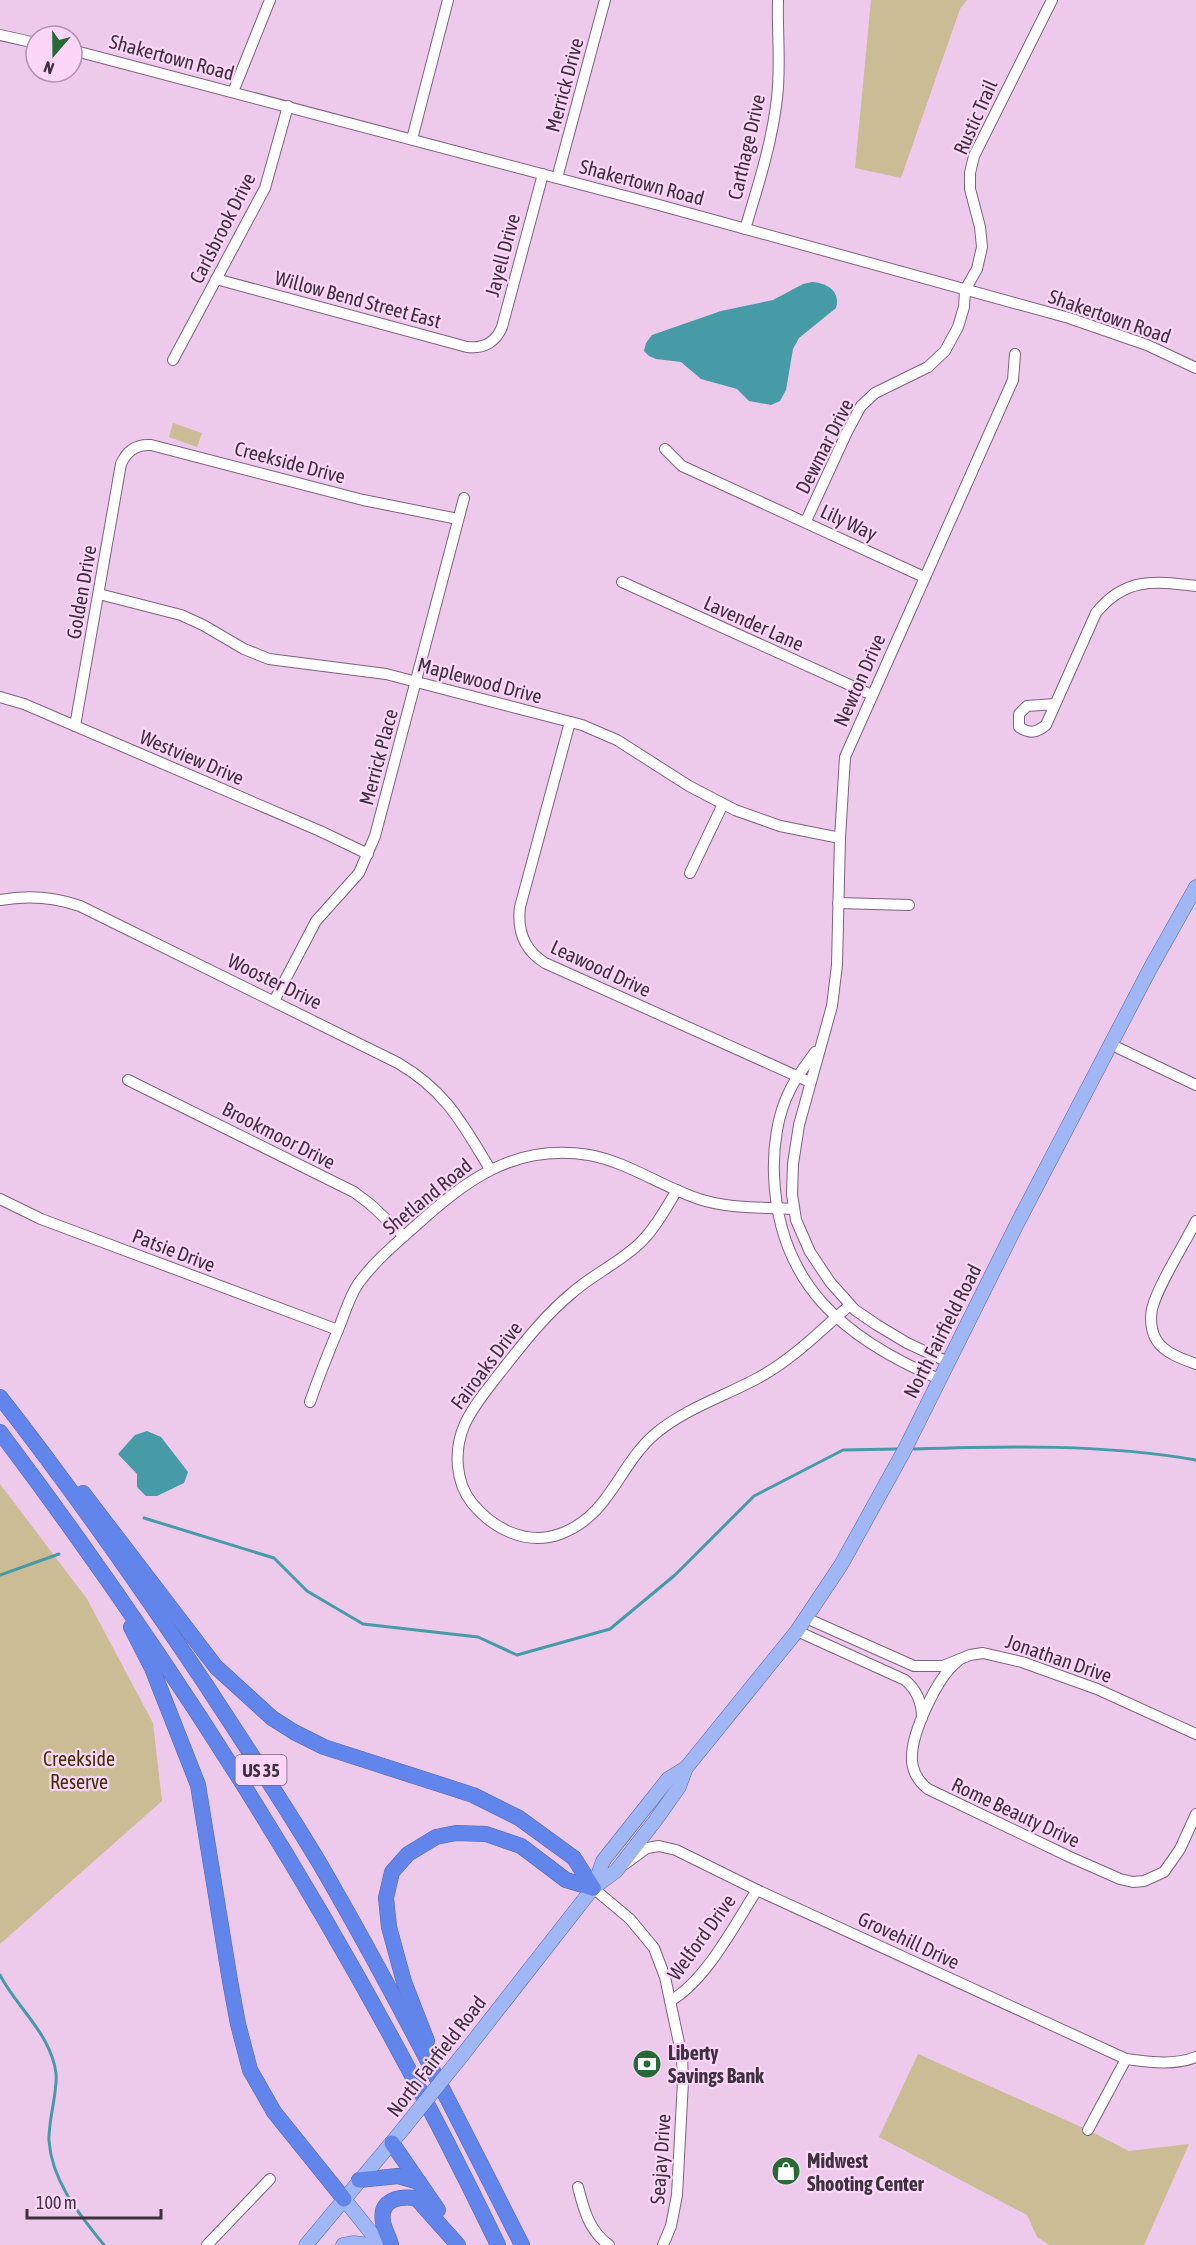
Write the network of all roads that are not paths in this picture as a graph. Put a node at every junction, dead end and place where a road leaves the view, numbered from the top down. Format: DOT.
graph roads {
  1 [pos="270,0"];
  2 [pos="448,0"];
  3 [pos="605,0"];
  4 [pos="778,0"];
  5 [pos="1052,0"];
  6 [pos="0,35"];
  7 [pos="24,40"];
  8 [pos="84,53"];
  9 [pos="233,92"];
  10 [pos="288,106"];
  11 [pos="411,139"];
  12 [pos="543,174"];
  13 [pos="557,178"];
  14 [pos="746,229"];
  15 [pos="216,279"];
  16 [pos="966,290"];
  17 [pos="490,342"];
  18 [pos="1016,354"];
  19 [pos="173,360"];
  20 [pos="1196,368"];
  21 [pos="665,449"];
  22 [pos="121,464"];
  23 [pos="464,498"];
  24 [pos="458,519"];
  25 [pos="806,521"];
  26 [pos="924,577"];
  27 [pos="622,582"];
  28 [pos="1196,586"];
  29 [pos="99,594"];
  30 [pos="417,681"];
  31 [pos="872,695"];
  32 [pos="0,697"];
  33 [pos="1055,704"];
  34 [pos="570,722"];
  35 [pos="75,726"];
  36 [pos="723,804"];
  37 [pos="840,838"];
  38 [pos="368,854"];
  39 [pos="690,873"];
  40 [pos="1194,893"];
  41 [pos="0,900"];
  42 [pos="838,903"];
  43 [pos="909,906"];
  44 [pos="274,1001"];
  45 [pos="822,1041"];
  46 [pos="1112,1045"];
  47 [pos="798,1077"];
  48 [pos="128,1080"];
  49 [pos="810,1082"];
  50 [pos="1196,1085"];
  51 [pos="490,1169"];
  52 [pos="677,1190"];
  53 [pos="0,1199"];
  54 [pos="776,1208"];
  55 [pos="794,1209"];
  56 [pos="1196,1221"];
  57 [pos="404,1236"];
  58 [pos="850,1305"];
  59 [pos="836,1317"];
  60 [pos="338,1330"];
  61 [pos="948,1362"];
  62 [pos="1196,1364"];
  63 [pos="939,1378"];
  64 [pos="0,1397"];
  65 [pos="310,1402"];
  66 [pos="0,1432"];
  67 [pos="36,1443"];
  68 [pos="91,1556"];
  69 [pos="806,1618"];
  70 [pos="797,1631"];
  71 [pos="958,1661"];
  72 [pos="921,1723"];
  73 [pos="1196,1734"];
  74 [pos="686,1768"];
  75 [pos="1196,1814"];
  76 [pos="616,1871"];
  77 [pos="593,1888"];
  78 [pos="757,1890"];
  79 [pos="670,2001"];
  80 [pos="1196,2057"];
  81 [pos="1126,2059"];
  82 [pos="456,2115"];
  83 [pos="1088,2130"];
  84 [pos="392,2143"];
  85 [pos="270,2179"];
  86 [pos="359,2180"];
  87 [pos="419,2182"];
  88 [pos="578,2187"];
  89 [pos="344,2199"];
  90 [pos="207,2245"];
  91 [pos="306,2245"];
  92 [pos="343,2245"];
  93 [pos="369,2245"];
  94 [pos="381,2245"];
  95 [pos="391,2245"];
  96 [pos="460,2245"];
  97 [pos="498,2245"];
  98 [pos="522,2245"];
  99 [pos="609,2245"];
  100 [pos="663,2245"];
  1 -- 9 [label="street"];
  2 -- 11 [label="street"];
  3 -- 13 [label="street, Merrick Drive"];
  4 -- 14 [label="street, Carthage Drive"];
  5 -- 16 [label="street, Rustic Trail"];
  6 -- 7 [label="street"];
  8 -- 9 [label="street, Shakertown Road"];
  9 -- 10 [label="street, Shakertown Road"];
  10 -- 11 [label="street, Shakertown Road"];
  10 -- 15 [label="street, Carlsbrook Drive"];
  11 -- 12 [label="street, Shakertown Road"];
  12 -- 13 [label="street, Shakertown Road"];
  12 -- 17 [label="street, Jayell Drive"];
  13 -- 14 [label="street, Shakertown Road"];
  14 -- 16 [label="street, Shakertown Road"];
  15 -- 17 [label="street, Willow Bend Street East"];
  15 -- 19 [label="street, Carlsbrook Drive"];
  16 -- 20 [label="street, Shakertown Road"];
  16 -- 25 [label="street, Dewmar Drive"];
  18 -- 26 [label="street, Newton Drive"];
  21 -- 25 [label="street, Lily Way"];
  22 -- 24 [label="street, Creekside Drive"];
  22 -- 29 [label="street, Golden Drive"];
  23 -- 24 [label="street, Merrick Place"];
  24 -- 30 [label="street, Merrick Place"];
  25 -- 26 [label="street, Lily Way"];
  26 -- 31 [label="street, Newton Drive"];
  27 -- 31 [label="street, Lavender Lane"];
  28 -- 33 [label="street"];
  29 -- 30 [label="street, Maplewood Drive"];
  29 -- 35 [label="street, Golden Drive"];
  30 -- 34 [label="street, Maplewood Drive"];
  30 -- 38 [label="street, Merrick Place"];
  31 -- 37 [label="street, Newton Drive"];
  32 -- 35 [label="street, Westview Drive"];
  34 -- 36 [label="street, Maplewood Drive"];
  34 -- 47 [label="street, Leawood Drive"];
  35 -- 38 [label="street, Westview Drive"];
  36 -- 37 [label="street, Maplewood Drive"];
  36 -- 39 [label="street"];
  37 -- 42 [label="street, Newton Drive"];
  38 -- 44 [label="street, Merrick Place"];
  40 -- 46 [label="main road, North Fairfield Road"];
  41 -- 44 [label="street, Wooster Drive"];
  42 -- 43 [label="street"];
  42 -- 45 [label="street, Newton Drive"];
  44 -- 51 [label="street, Wooster Drive"];
  45 -- 47 [label="street, Newton Drive"];
  45 -- 49 [label="street, Newton Drive"];
  46 -- 50 [label="street"];
  46 -- 61 [label="main road, North Fairfield Road"];
  47 -- 49 [label="street, Leawood Drive"];
  47 -- 54 [label="street, Newton Drive"];
  48 -- 57 [label="street, Brookmoor Drive"];
  49 -- 55 [label="street, Newton Drive"];
  51 -- 52 [label="street, Shetland Road"];
  51 -- 57 [label="street, Shetland Road"];
  52 -- 54 [label="street, Shetland Road"];
  52 -- 59 [label="street, Fairoaks Drive"];
  53 -- 60 [label="street, Patsie Drive"];
  54 -- 55 [label="street, Shetland Road"];
  54 -- 59 [label="street, Newton Drive"];
  55 -- 58 [label="street, Newton Drive"];
  56 -- 62 [label="street"];
  57 -- 60 [label="street, Shetland Road"];
  58 -- 59 [label="street, Fairoaks Drive"];
  58 -- 61 [label="street, Newton Drive"];
  59 -- 63 [label="street, Newton Drive"];
  60 -- 65 [label="street, Shetland Road"];
  61 -- 63 [label="main road, North Fairfield Road"];
  63 -- 69 [label="main road, North Fairfield Road"];
  64 -- 67 [label="highway, US 35"];
  66 -- 68 [label="highway, US 35"];
  67 -- 77 [label="highway"];
  67 -- 82 [label="highway, US 35"];
  68 -- 89 [label="highway"];
  68 -- 97 [label="highway, US 35"];
  69 -- 70 [label="main road, North Fairfield Road"];
  69 -- 71 [label="street, Jonathan Drive"];
  70 -- 72 [label="street"];
  70 -- 74 [label="main road, North Fairfield Road"];
  71 -- 72 [label="street, Rome Beauty Drive"];
  71 -- 73 [label="street, Jonathan Drive"];
  72 -- 75 [label="street, Rome Beauty Drive"];
  74 -- 76 [label="main road, North Fairfield Road"];
  74 -- 77 [label="main road, North Fairfield Road"];
  76 -- 77 [label="main road, North Fairfield Road"];
  76 -- 78 [label="street, Grovehill Drive"];
  77 -- 79 [label="street, Seajay Drive"];
  77 -- 82 [label="highway"];
  77 -- 84 [label="main road, North Fairfield Road, bridge"];
  78 -- 79 [label="street, Welford Drive"];
  78 -- 81 [label="street, Grovehill Drive"];
  79 -- 100 [label="street, Seajay Drive"];
  80 -- 81 [label="street, Grovehill Drive"];
  81 -- 83 [label="street"];
  82 -- 98 [label="highway, US 35"];
  84 -- 86 [label="main road, North Fairfield Road"];
  84 -- 87 [label="highway"];
  85 -- 90 [label="street"];
  86 -- 87 [label="highway"];
  86 -- 89 [label="main road, North Fairfield Road"];
  87 -- 96 [label="highway"];
  88 -- 99 [label="street"];
  89 -- 91 [label="main road, North Fairfield Road"];
  89 -- 94 [label="main road"];
  92 -- 93 [label="main road"];
  95 -- 96 [label="highway"];
}
